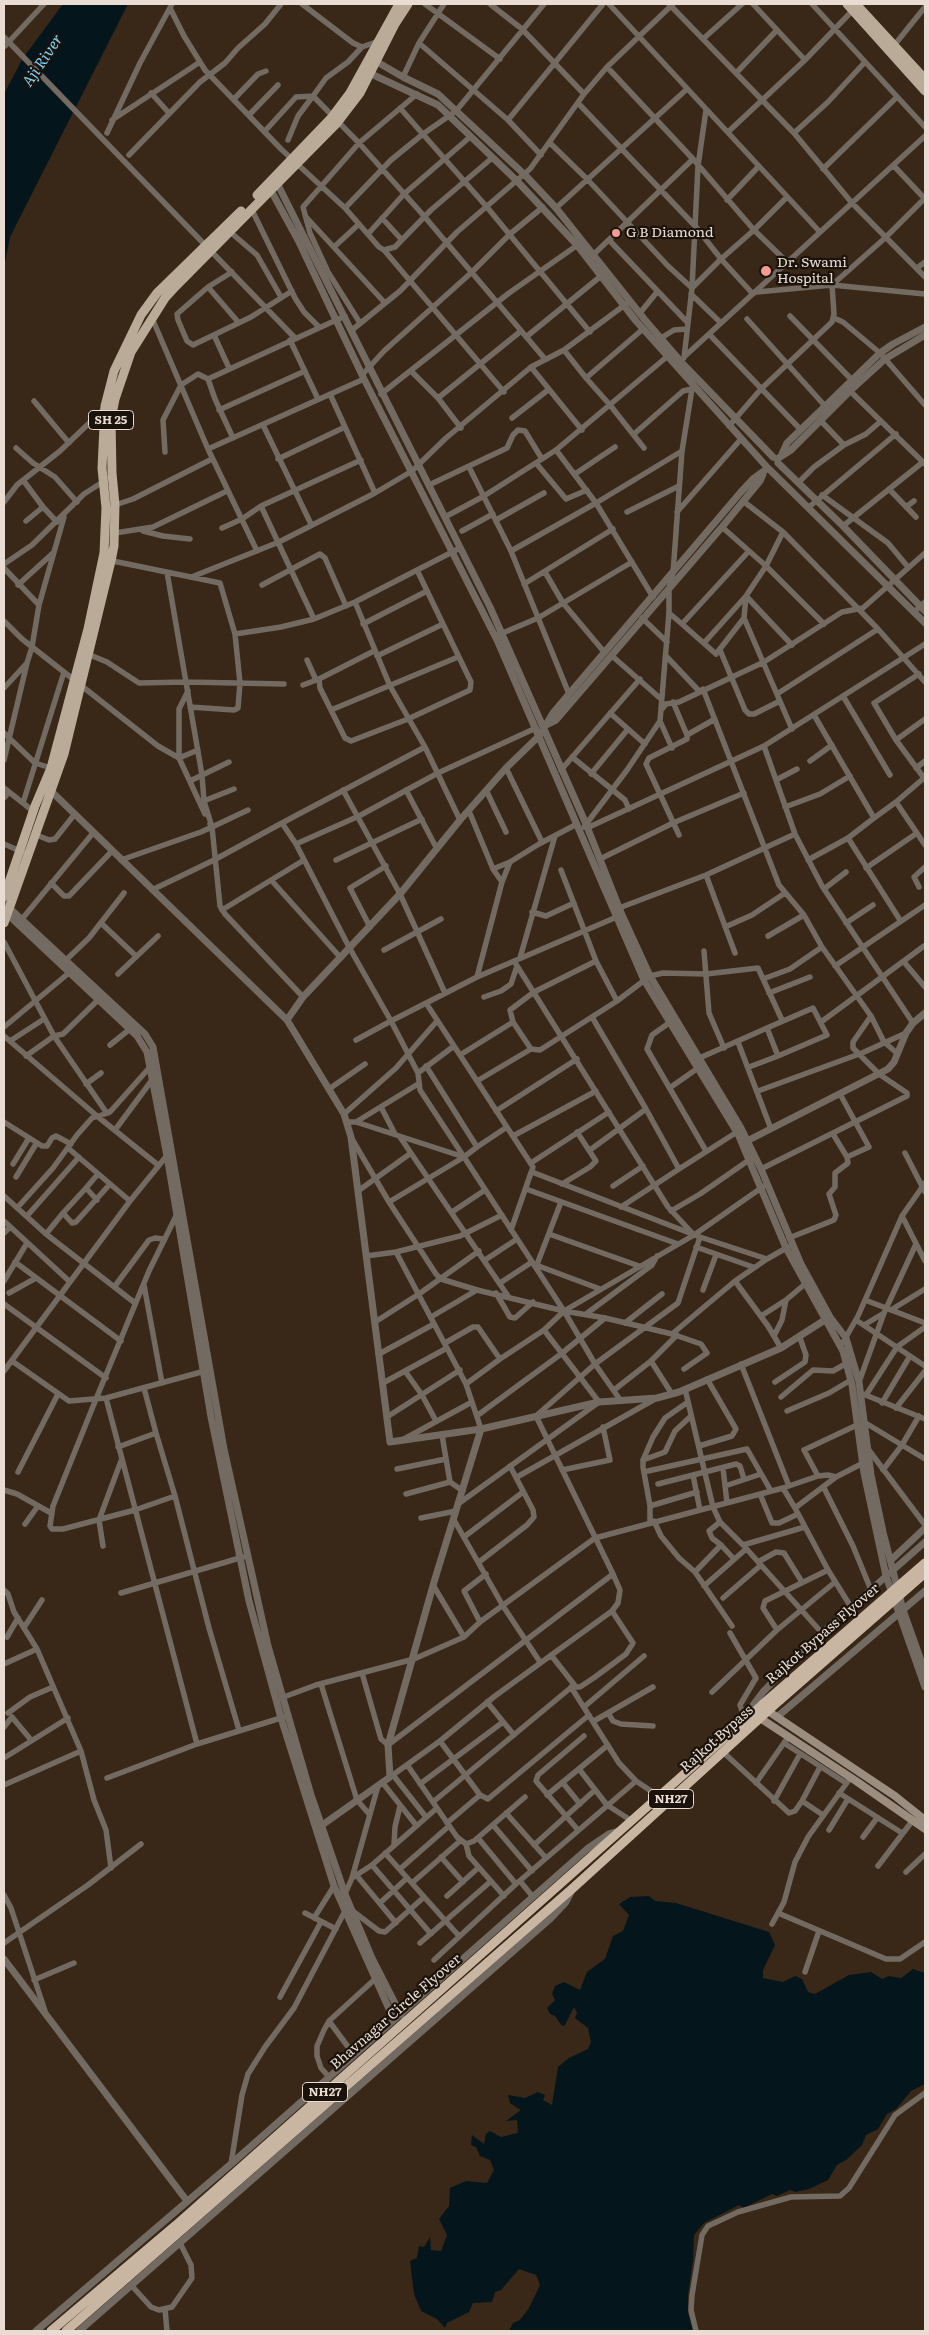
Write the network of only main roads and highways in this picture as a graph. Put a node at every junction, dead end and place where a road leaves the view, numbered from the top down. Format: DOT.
graph roads {
  1 [pos="399,4"];
  2 [pos="408,4"];
  3 [pos="852,6"];
  4 [pos="382,42"];
  5 [pos="892,49"];
  6 [pos="925,79"];
  7 [pos="925,91"];
  8 [pos="273,184"];
  9 [pos="207,249"];
  10 [pos="119,370"];
  11 [pos="109,408"];
  12 [pos="107,560"];
  13 [pos="78,684"];
  14 [pos="23,853"];
  15 [pos="4,897"];
  16 [pos="6,909"];
  17 [pos="4,922"];
  18 [pos="925,1563"];
  19 [pos="925,1573"];
  20 [pos="766,1708"];
  21 [pos="760,1718"];
  22 [pos="739,1726"];
  23 [pos="925,1820"];
  24 [pos="925,1829"];
  25 [pos="621,1830"];
  26 [pos="573,1888"];
  27 [pos="52,2331"];
  28 [pos="66,2331"];
  1 -- 4 [label="main road"];
  2 -- 4 [label="main road, SH 25"];
  3 -- 5 [label="main road"];
  4 -- 8 [label="main road, SH 25"];
  5 -- 6 [label="main road"];
  5 -- 7 [label="main road"];
  8 -- 9 [label="main road"];
  8 -- 9 [label="main road, SH 25"];
  9 -- 10 [label="main road, SH 25"];
  9 -- 10 [label="main road"];
  10 -- 11 [label="main road, SH 25"];
  11 -- 12 [label="main road"];
  11 -- 12 [label="main road, SH 25"];
  12 -- 13 [label="main road"];
  12 -- 13 [label="main road, SH 25"];
  13 -- 14 [label="main road"];
  13 -- 14 [label="main road, SH 25"];
  14 -- 15 [label="main road"];
  14 -- 16 [label="main road, SH 25"];
  16 -- 17 [label="main road, SH 25"];
  18 -- 20 [label="highway, Rajkot Bypass Flyover / NH27, bridge"];
  19 -- 20 [label="highway, Rajkot Bypass Flyover / NH27, bridge"];
  20 -- 21 [label="highway, Rajkot Bypass / NH27"];
  20 -- 22 [label="highway, Rajkot Bypass Flyover / NH27"];
  20 -- 23 [label="main road"];
  21 -- 24 [label="main road"];
  21 -- 26 [label="highway, Rajkot Bypass / NH27"];
  22 -- 25 [label="highway, Rajkot Bypass / NH27"];
  25 -- 27 [label="highway, Bhavnagar Circle Flyover / NH27"];
  26 -- 28 [label="highway, Bhavnagar Circle Flyover / NH27"];
}
